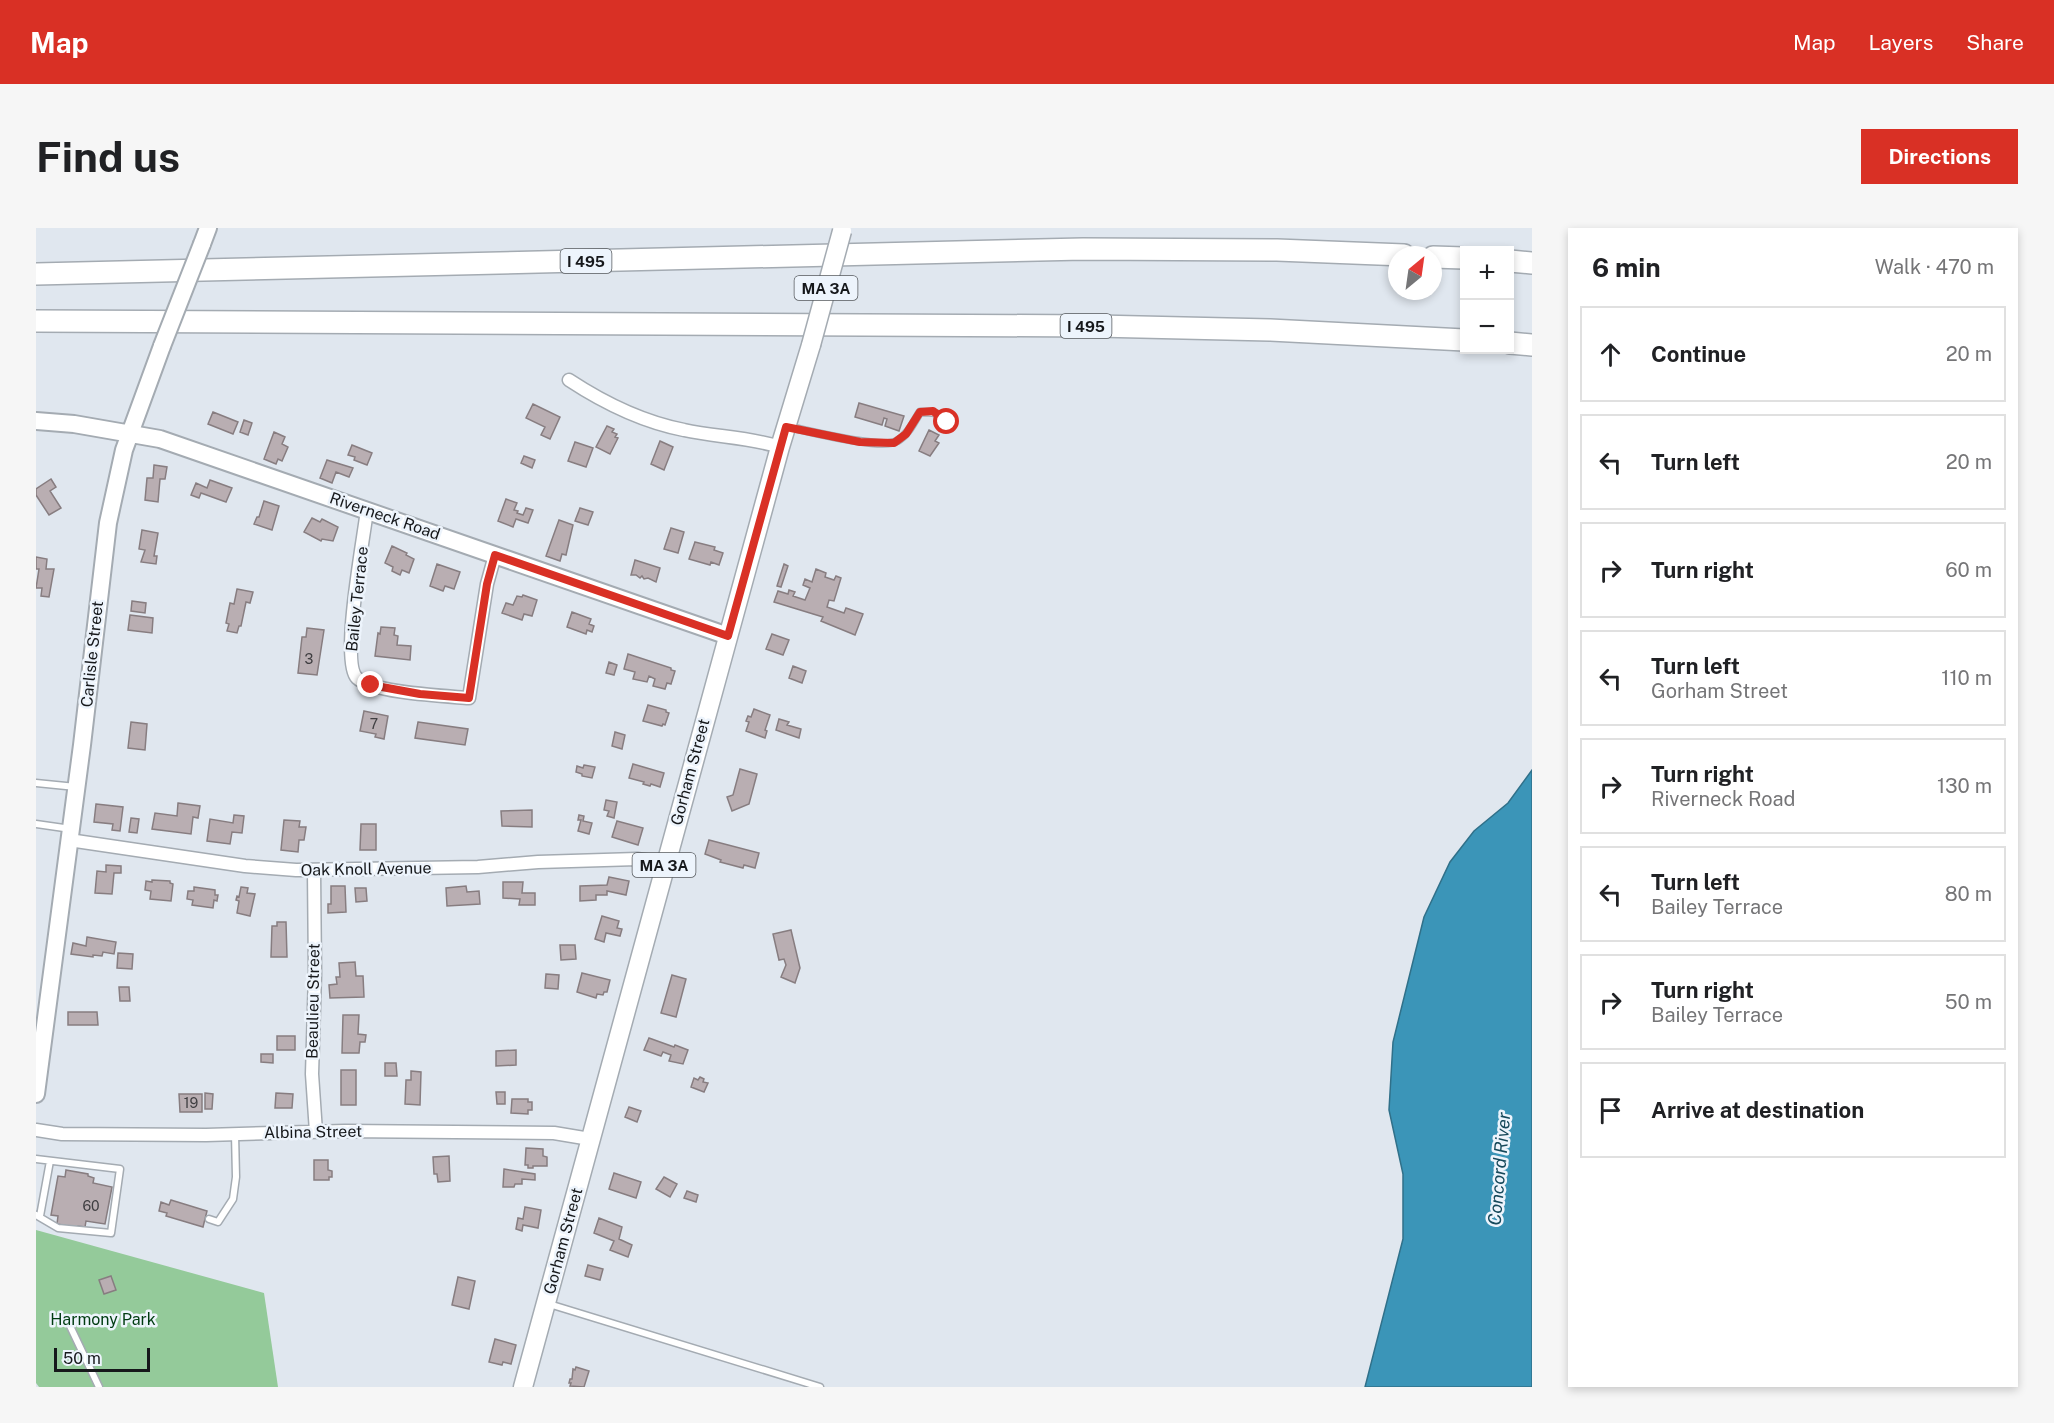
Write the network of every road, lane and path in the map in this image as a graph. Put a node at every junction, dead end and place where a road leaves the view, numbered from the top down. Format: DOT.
graph roads {
  1 [pos="842,230"];
  2 [pos="205,236"];
  3 [pos="1388,254"];
  4 [pos="1442,257"];
  5 [pos="1460,258"];
  6 [pos="1514,261"];
  7 [pos="1532,263"];
  8 [pos="36,274"];
  9 [pos="36,321"];
  10 [pos="1460,340"];
  11 [pos="1514,343"];
  12 [pos="1532,345"];
  13 [pos="569,380"];
  14 [pos="36,421"];
  15 [pos="947,422"];
  16 [pos="786,427"];
  17 [pos="130,433"];
  18 [pos="780,447"];
  19 [pos="367,510"];
  20 [pos="495,555"];
  21 [pos="728,636"];
  22 [pos="36,783"];
  23 [pos="76,788"];
  24 [pos="36,824"];
  25 [pos="70,835"];
  26 [pos="665,863"];
  27 [pos="314,871"];
  28 [pos="36,1094"];
  29 [pos="36,1130"];
  30 [pos="316,1132"];
  31 [pos="235,1134"];
  32 [pos="590,1139"];
  33 [pos="36,1159"];
  34 [pos="50,1161"];
  35 [pos="38,1216"];
  36 [pos="209,1219"];
  37 [pos="546,1303"];
  38 [pos="70,1326"];
  39 [pos="99,1387"];
  40 [pos="523,1387"];
  41 [pos="820,1387"];
  1 -- 16 [label="main road, Gorham Street / MA 3A, bridge"];
  2 -- 17 [label="street, Carlisle Street, bridge"];
  3 -- 8 [label="highway, I 495"];
  4 -- 5 [label="highway"];
  6 -- 7 [label="highway"];
  9 -- 10 [label="highway, I 495"];
  11 -- 12 [label="highway"];
  13 -- 18 [label="street"];
  14 -- 17 [label="street, Riverneck Road"];
  15 -- 16 [label="lane"];
  16 -- 18 [label="main road, Gorham Street / MA 3A"];
  17 -- 19 [label="street, Riverneck Road"];
  17 -- 23 [label="street, Carlisle Street"];
  18 -- 21 [label="main road, Gorham Street / MA 3A"];
  19 -- 20 [label="street, Riverneck Road"];
  19 -- 20 [label="street, Bailey Terrace"];
  20 -- 21 [label="street, Riverneck Road"];
  21 -- 26 [label="main road, Gorham Street / MA 3A"];
  22 -- 23 [label="lane"];
  23 -- 25 [label="street, Carlisle Street"];
  24 -- 25 [label="lane"];
  25 -- 27 [label="street, Oak Knoll Avenue"];
  25 -- 28 [label="street, Carlisle Street"];
  26 -- 27 [label="street, Oak Knoll Avenue"];
  26 -- 32 [label="main road, Gorham Street / MA 3A"];
  27 -- 30 [label="street, Beaulieu Street"];
  29 -- 31 [label="street, Albina Street"];
  30 -- 31 [label="street, Albina Street"];
  30 -- 32 [label="street, Albina Street"];
  31 -- 36 [label="lane"];
  32 -- 37 [label="main road, Gorham Street / MA 3A"];
  33 -- 34 [label="lane"];
  34 -- 35 [label="lane"];
  34 -- 35 [label="lane"];
  37 -- 40 [label="main road, Gorham Street / MA 3A"];
  37 -- 41 [label="lane"];
  38 -- 39 [label="lane"];
}
